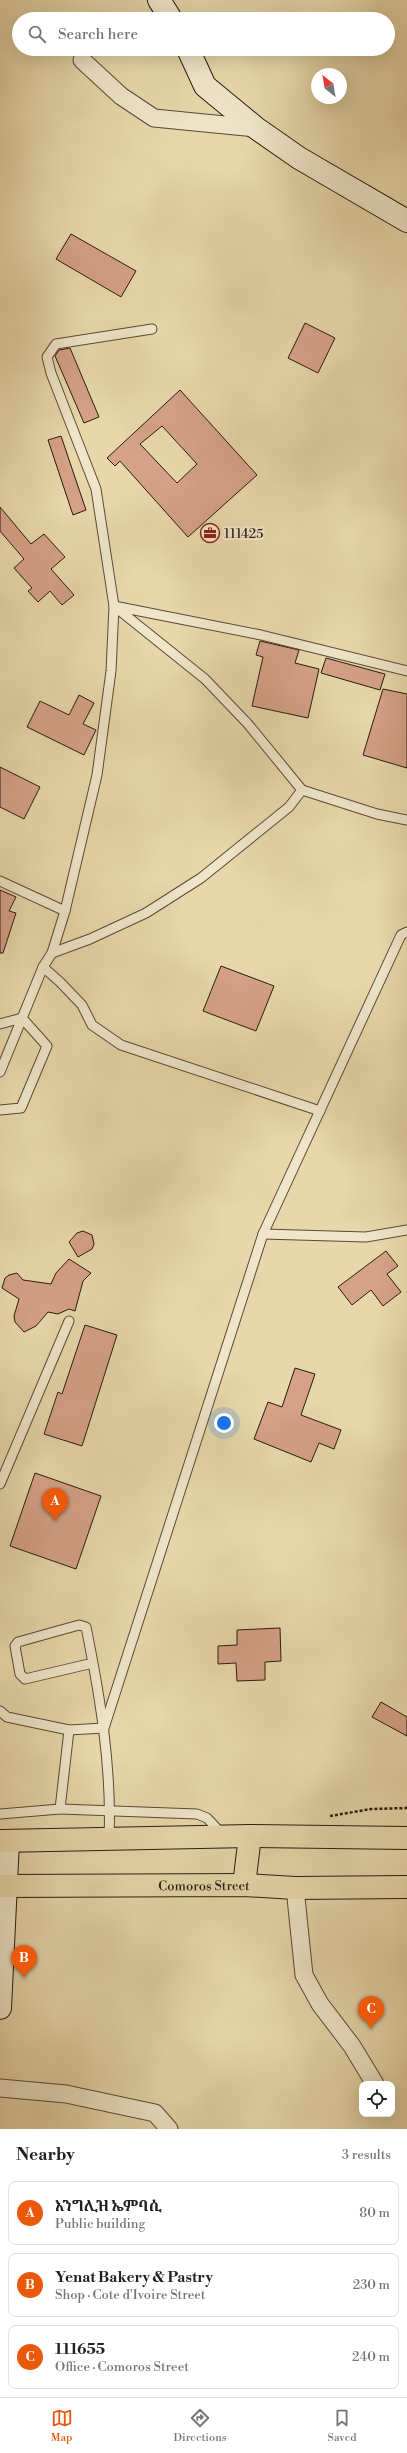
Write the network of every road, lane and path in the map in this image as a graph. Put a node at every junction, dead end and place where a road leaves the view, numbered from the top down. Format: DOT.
graph roads {
  1 [pos="159,0"];
  2 [pos="167,12"];
  3 [pos="191,56"];
  4 [pos="82,60"];
  5 [pos="256,128"];
  6 [pos="407,221"];
  7 [pos="152,329"];
  8 [pos="114,606"];
  9 [pos="407,671"];
  10 [pos="302,790"];
  11 [pos="407,820"];
  12 [pos="0,881"];
  13 [pos="64,911"];
  14 [pos="407,932"];
  15 [pos="52,953"];
  16 [pos="43,967"];
  17 [pos="22,1018"];
  18 [pos="0,1024"];
  19 [pos="0,1072"];
  20 [pos="0,1110"];
  21 [pos="320,1111"];
  22 [pos="407,1230"];
  23 [pos="263,1234"];
  24 [pos="69,1321"];
  25 [pos="0,1484"];
  26 [pos="93,1663"];
  27 [pos="0,1711"];
  28 [pos="104,1728"];
  29 [pos="69,1730"];
  30 [pos="60,1809"];
  31 [pos="110,1811"];
  32 [pos="0,1814"];
  33 [pos="224,1836"];
  34 [pos="250,1836"];
  35 [pos="407,1838"];
  36 [pos="109,1839"];
  37 [pos="4,1841"];
  38 [pos="244,1885"];
  39 [pos="2,1886"];
  40 [pos="407,1887"];
  41 [pos="295,1888"];
  42 [pos="0,2008"];
  43 [pos="373,2081"];
  44 [pos="0,2088"];
  45 [pos="169,2129"];
  1 -- 2 [label="street"];
  3 -- 5 [label="street"];
  4 -- 5 [label="street"];
  5 -- 6 [label="street"];
  7 -- 8 [label="lane"];
  8 -- 9 [label="lane"];
  8 -- 10 [label="lane"];
  8 -- 13 [label="lane"];
  10 -- 11 [label="lane"];
  10 -- 15 [label="lane"];
  12 -- 13 [label="lane"];
  13 -- 15 [label="lane"];
  14 -- 21 [label="lane"];
  15 -- 16 [label="lane"];
  16 -- 17 [label="lane"];
  16 -- 21 [label="lane"];
  17 -- 18 [label="lane"];
  17 -- 19 [label="lane"];
  17 -- 20 [label="lane"];
  21 -- 23 [label="lane"];
  22 -- 23 [label="lane"];
  23 -- 28 [label="lane"];
  24 -- 25 [label="lane"];
  26 -- 26 [label="lane"];
  26 -- 28 [label="lane"];
  27 -- 29 [label="lane"];
  28 -- 29 [label="lane"];
  28 -- 31 [label="lane"];
  29 -- 30 [label="lane"];
  30 -- 31 [label="lane"];
  30 -- 32 [label="lane"];
  31 -- 33 [label="lane"];
  31 -- 36 [label="lane"];
  33 -- 34 [label="main road"];
  33 -- 36 [label="main road"];
  34 -- 35 [label="main road"];
  34 -- 38 [label="main road"];
  36 -- 37 [label="main road"];
  37 -- 39 [label="street"];
  38 -- 39 [label="main road, Comoros Street"];
  38 -- 41 [label="main road, Comoros Street"];
  39 -- 42 [label="street"];
  40 -- 41 [label="main road, Comoros Street"];
  41 -- 43 [label="street"];
  44 -- 45 [label="street"];
}
